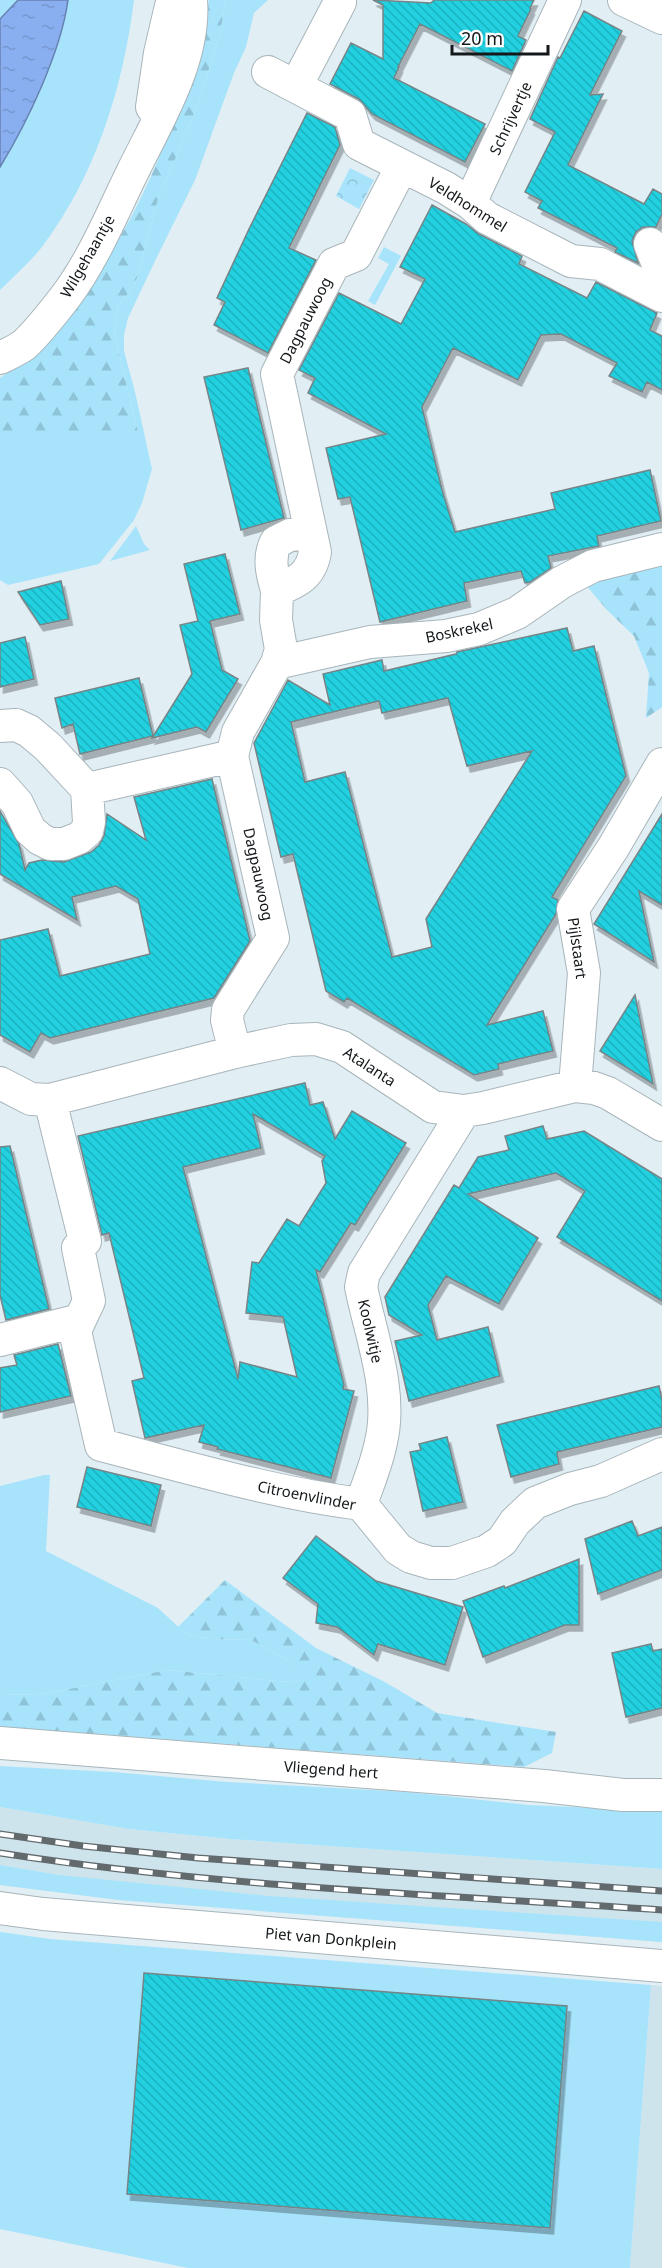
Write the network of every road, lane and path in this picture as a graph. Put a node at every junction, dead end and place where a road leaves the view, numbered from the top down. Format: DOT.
graph roads {
  1 [pos="175,0"];
  2 [pos="191,0"];
  3 [pos="565,0"];
  4 [pos="624,0"];
  5 [pos="340,2"];
  6 [pos="662,18"];
  7 [pos="268,72"];
  8 [pos="296,86"];
  9 [pos="150,135"];
  10 [pos="402,166"];
  11 [pos="470,203"];
  12 [pos="650,244"];
  13 [pos="662,290"];
  14 [pos="0,358"];
  15 [pos="662,549"];
  16 [pos="277,663"];
  17 [pos="0,726"];
  18 [pos="232,756"];
  19 [pos="662,764"];
  20 [pos="0,784"];
  21 [pos="87,789"];
  22 [pos="235,1052"];
  23 [pos="0,1083"];
  24 [pos="575,1086"];
  25 [pos="50,1100"];
  26 [pos="464,1111"];
  27 [pos="662,1125"];
  28 [pos="80,1320"];
  29 [pos="0,1340"];
  30 [pos="660,1461"];
  31 [pos="361,1504"];
  32 [pos="0,1743"];
  33 [pos="662,1795"];
  34 [pos="0,1908"];
  35 [pos="662,1966"];
  1 -- 9 [label="street, Wilgehaantje"];
  2 -- 9 [label="street, Wilgehaantje"];
  3 -- 11 [label="street, Schrijvertje"];
  4 -- 6 [label="street"];
  5 -- 8 [label="street"];
  7 -- 8 [label="street, Veldhommel"];
  8 -- 10 [label="street, Veldhommel"];
  9 -- 14 [label="street, Wilgehaantje"];
  10 -- 11 [label="street, Veldhommel"];
  10 -- 16 [label="street, Dagpauwoog"];
  11 -- 13 [label="street, Veldhommel"];
  12 -- 13 [label="street, Veldhommel"];
  15 -- 16 [label="street, Boskrekel"];
  16 -- 18 [label="street, Dagpauwoog"];
  17 -- 21 [label="street"];
  18 -- 21 [label="street"];
  18 -- 22 [label="street, Dagpauwoog"];
  19 -- 24 [label="street, Pijlstaart"];
  20 -- 21 [label="street"];
  22 -- 25 [label="street, Atalanta"];
  22 -- 26 [label="street, Atalanta"];
  23 -- 25 [label="street, Atalanta"];
  24 -- 26 [label="street, Atalanta"];
  24 -- 27 [label="street, Atalanta"];
  25 -- 28 [label="street, Citroenvlinder"];
  26 -- 31 [label="street, Koolwitje"];
  28 -- 29 [label="street"];
  28 -- 31 [label="street, Citroenvlinder"];
  30 -- 31 [label="street, Citroenvlinder"];
  32 -- 33 [label="street, Vliegend hert"];
  34 -- 35 [label="street, Piet van Donkplein"];
}
